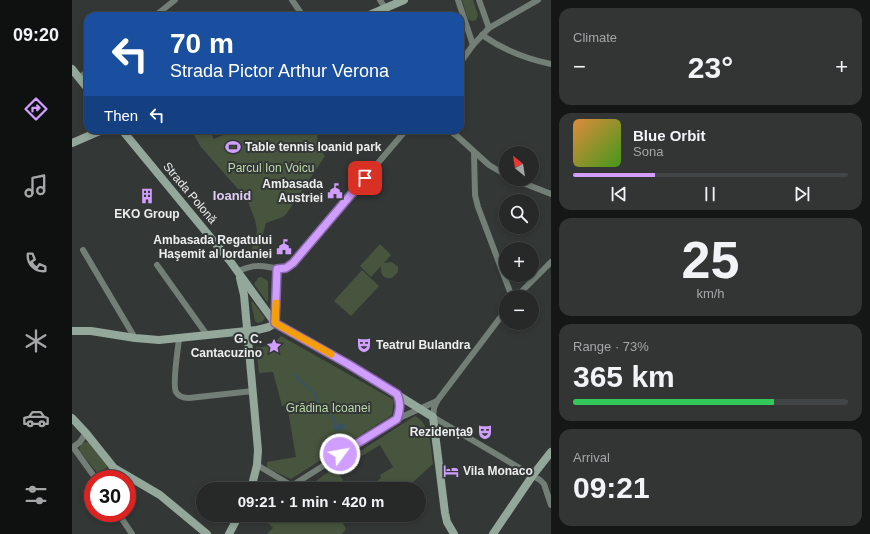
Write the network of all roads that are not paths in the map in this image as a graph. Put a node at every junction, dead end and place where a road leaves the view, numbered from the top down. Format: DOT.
graph roads {
  1 [pos="175,0"];
  2 [pos="292,0"];
  3 [pos="380,0"];
  4 [pos="404,0"];
  5 [pos="458,0"];
  6 [pos="479,0"];
  7 [pos="538,0"];
  8 [pos="385,8"];
  9 [pos="160,12"];
  10 [pos="300,12"];
  11 [pos="376,12"];
  12 [pos="462,12"];
  13 [pos="464,18"];
  14 [pos="489,28"];
  15 [pos="482,35"];
  16 [pos="473,45"];
  17 [pos="464,57"];
  18 [pos="551,64"];
  19 [pos="72,69"];
  20 [pos="84,74"];
  21 [pos="79,78"];
  22 [pos="84,84"];
  23 [pos="93,134"];
  24 [pos="125,134"];
  25 [pos="403,134"];
  26 [pos="454,134"];
  27 [pos="72,143"];
  28 [pos="474,153"];
  29 [pos="499,171"];
  30 [pos="531,186"];
  31 [pos="551,194"];
  32 [pos="83,250"];
  33 [pos="551,262"];
  34 [pos="157,265"];
  35 [pos="277,269"];
  36 [pos="238,271"];
  37 [pos="509,290"];
  38 [pos="523,290"];
  39 [pos="499,319"];
  40 [pos="275,323"];
  41 [pos="72,331"];
  42 [pos="248,331"];
  43 [pos="207,336"];
  44 [pos="135,338"];
  45 [pos="179,339"];
  46 [pos="253,391"];
  47 [pos="397,394"];
  48 [pos="437,401"];
  49 [pos="419,408"];
  50 [pos="433,417"];
  51 [pos="72,418"];
  52 [pos="397,419"];
  53 [pos="86,433"];
  54 [pos="73,448"];
  55 [pos="551,452"];
  56 [pos="257,465"];
  57 [pos="114,468"];
  58 [pos="89,470"];
  59 [pos="112,470"];
  60 [pos="533,475"];
  61 [pos="253,482"];
  62 [pos="551,505"];
  63 [pos="124,522"];
  64 [pos="235,522"];
  65 [pos="132,534"];
  66 [pos="207,534"];
  67 [pos="228,534"];
  68 [pos="454,534"];
  69 [pos="493,534"];
  1 -- 9 [label="street"];
  2 -- 10 [label="street"];
  3 -- 8 [label="street"];
  4 -- 8 [label="street"];
  5 -- 12 [label="street"];
  6 -- 14 [label="street"];
  7 -- 14 [label="street"];
  8 -- 11 [label="street"];
  13 -- 16 [label="street"];
  14 -- 15 [label="street"];
  15 -- 16 [label="street"];
  15 -- 18 [label="street"];
  16 -- 17 [label="street"];
  19 -- 21 [label="street"];
  20 -- 21 [label="street"];
  21 -- 22 [label="street"];
  23 -- 27 [label="street"];
  24 -- 36 [label="street, Strada Polonă"];
  25 -- 35 [label="street"];
  26 -- 28 [label="street"];
  28 -- 29 [label="street"];
  28 -- 37 [label="street"];
  30 -- 31 [label="street"];
  32 -- 44 [label="street"];
  33 -- 38 [label="street"];
  34 -- 43 [label="street"];
  35 -- 36 [label="street"];
  35 -- 40 [label="street"];
  36 -- 40 [label="street, Strada Polonă"];
  36 -- 42 [label="street"];
  39 -- 48 [label="street"];
  40 -- 42 [label="street"];
  40 -- 47 [label="street"];
  41 -- 44 [label="street"];
  42 -- 43 [label="street"];
  42 -- 46 [label="street"];
  43 -- 45 [label="street"];
  44 -- 45 [label="street"];
  45 -- 46 [label="street"];
  46 -- 56 [label="street"];
  47 -- 49 [label="street"];
  47 -- 52 [label="street"];
  48 -- 49 [label="street"];
  48 -- 50 [label="street"];
  49 -- 50 [label="street"];
  49 -- 52 [label="street"];
  50 -- 60 [label="street"];
  50 -- 68 [label="street"];
  51 -- 53 [label="street"];
  52 -- 56 [label="street"];
  53 -- 54 [label="street"];
  53 -- 57 [label="street"];
  54 -- 58 [label="street"];
  55 -- 60 [label="street"];
  56 -- 61 [label="street"];
  57 -- 59 [label="street"];
  57 -- 66 [label="street"];
  60 -- 62 [label="street"];
  60 -- 69 [label="street"];
  63 -- 65 [label="street"];
  64 -- 67 [label="street"];
}
